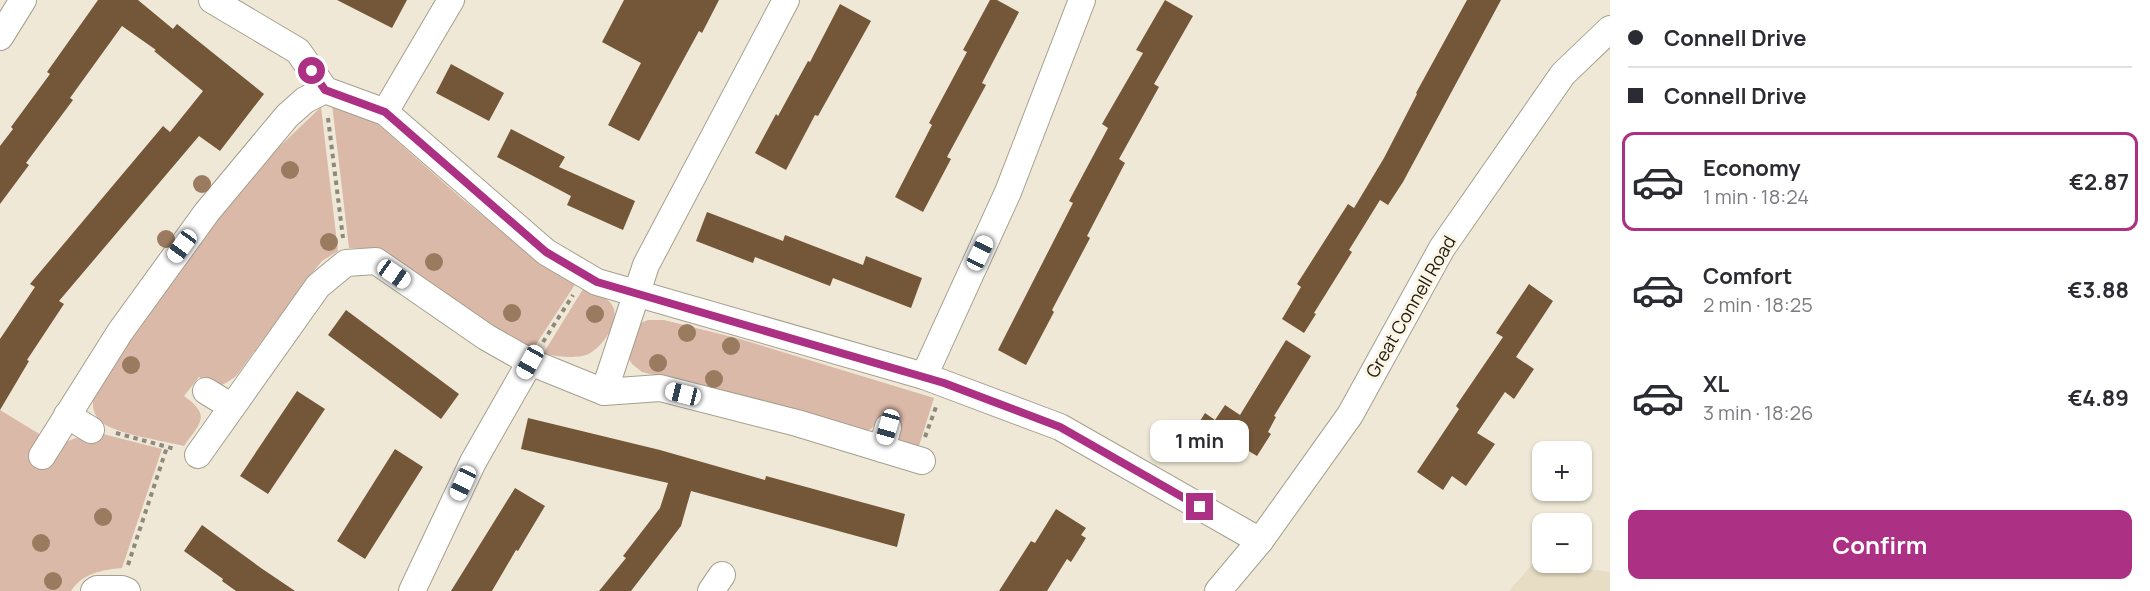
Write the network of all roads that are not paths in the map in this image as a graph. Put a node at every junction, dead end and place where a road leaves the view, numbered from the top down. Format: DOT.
graph roads {
  1 [pos="23,0"];
  2 [pos="212,0"];
  3 [pos="452,0"];
  4 [pos="786,0"];
  5 [pos="1082,0"];
  6 [pos="1610,29"];
  7 [pos="0,37"];
  8 [pos="325,90"];
  9 [pos="385,112"];
  10 [pos="635,294"];
  11 [pos="530,362"];
  12 [pos="934,380"];
  13 [pos="206,391"];
  14 [pos="604,392"];
  15 [pos="232,407"];
  16 [pos="68,415"];
  17 [pos="92,430"];
  18 [pos="42,456"];
  19 [pos="198,456"];
  20 [pos="920,460"];
  21 [pos="1260,541"];
  22 [pos="126,590"];
  23 [pos="93,591"];
  24 [pos="412,591"];
  25 [pos="1218,591"];
  1 -- 7 [label="street"];
  2 -- 8 [label="street"];
  3 -- 9 [label="street"];
  4 -- 10 [label="street"];
  5 -- 12 [label="street"];
  6 -- 21 [label="street, Great Connell Road"];
  8 -- 9 [label="street"];
  8 -- 16 [label="street"];
  9 -- 10 [label="street"];
  10 -- 12 [label="street"];
  10 -- 14 [label="street"];
  11 -- 14 [label="street"];
  11 -- 15 [label="street"];
  11 -- 24 [label="street"];
  12 -- 21 [label="street"];
  13 -- 15 [label="street"];
  14 -- 20 [label="street"];
  15 -- 19 [label="street"];
  16 -- 17 [label="street"];
  16 -- 18 [label="street"];
  21 -- 25 [label="street, Great Connell Road"];
  22 -- 23 [label="street"];
}
